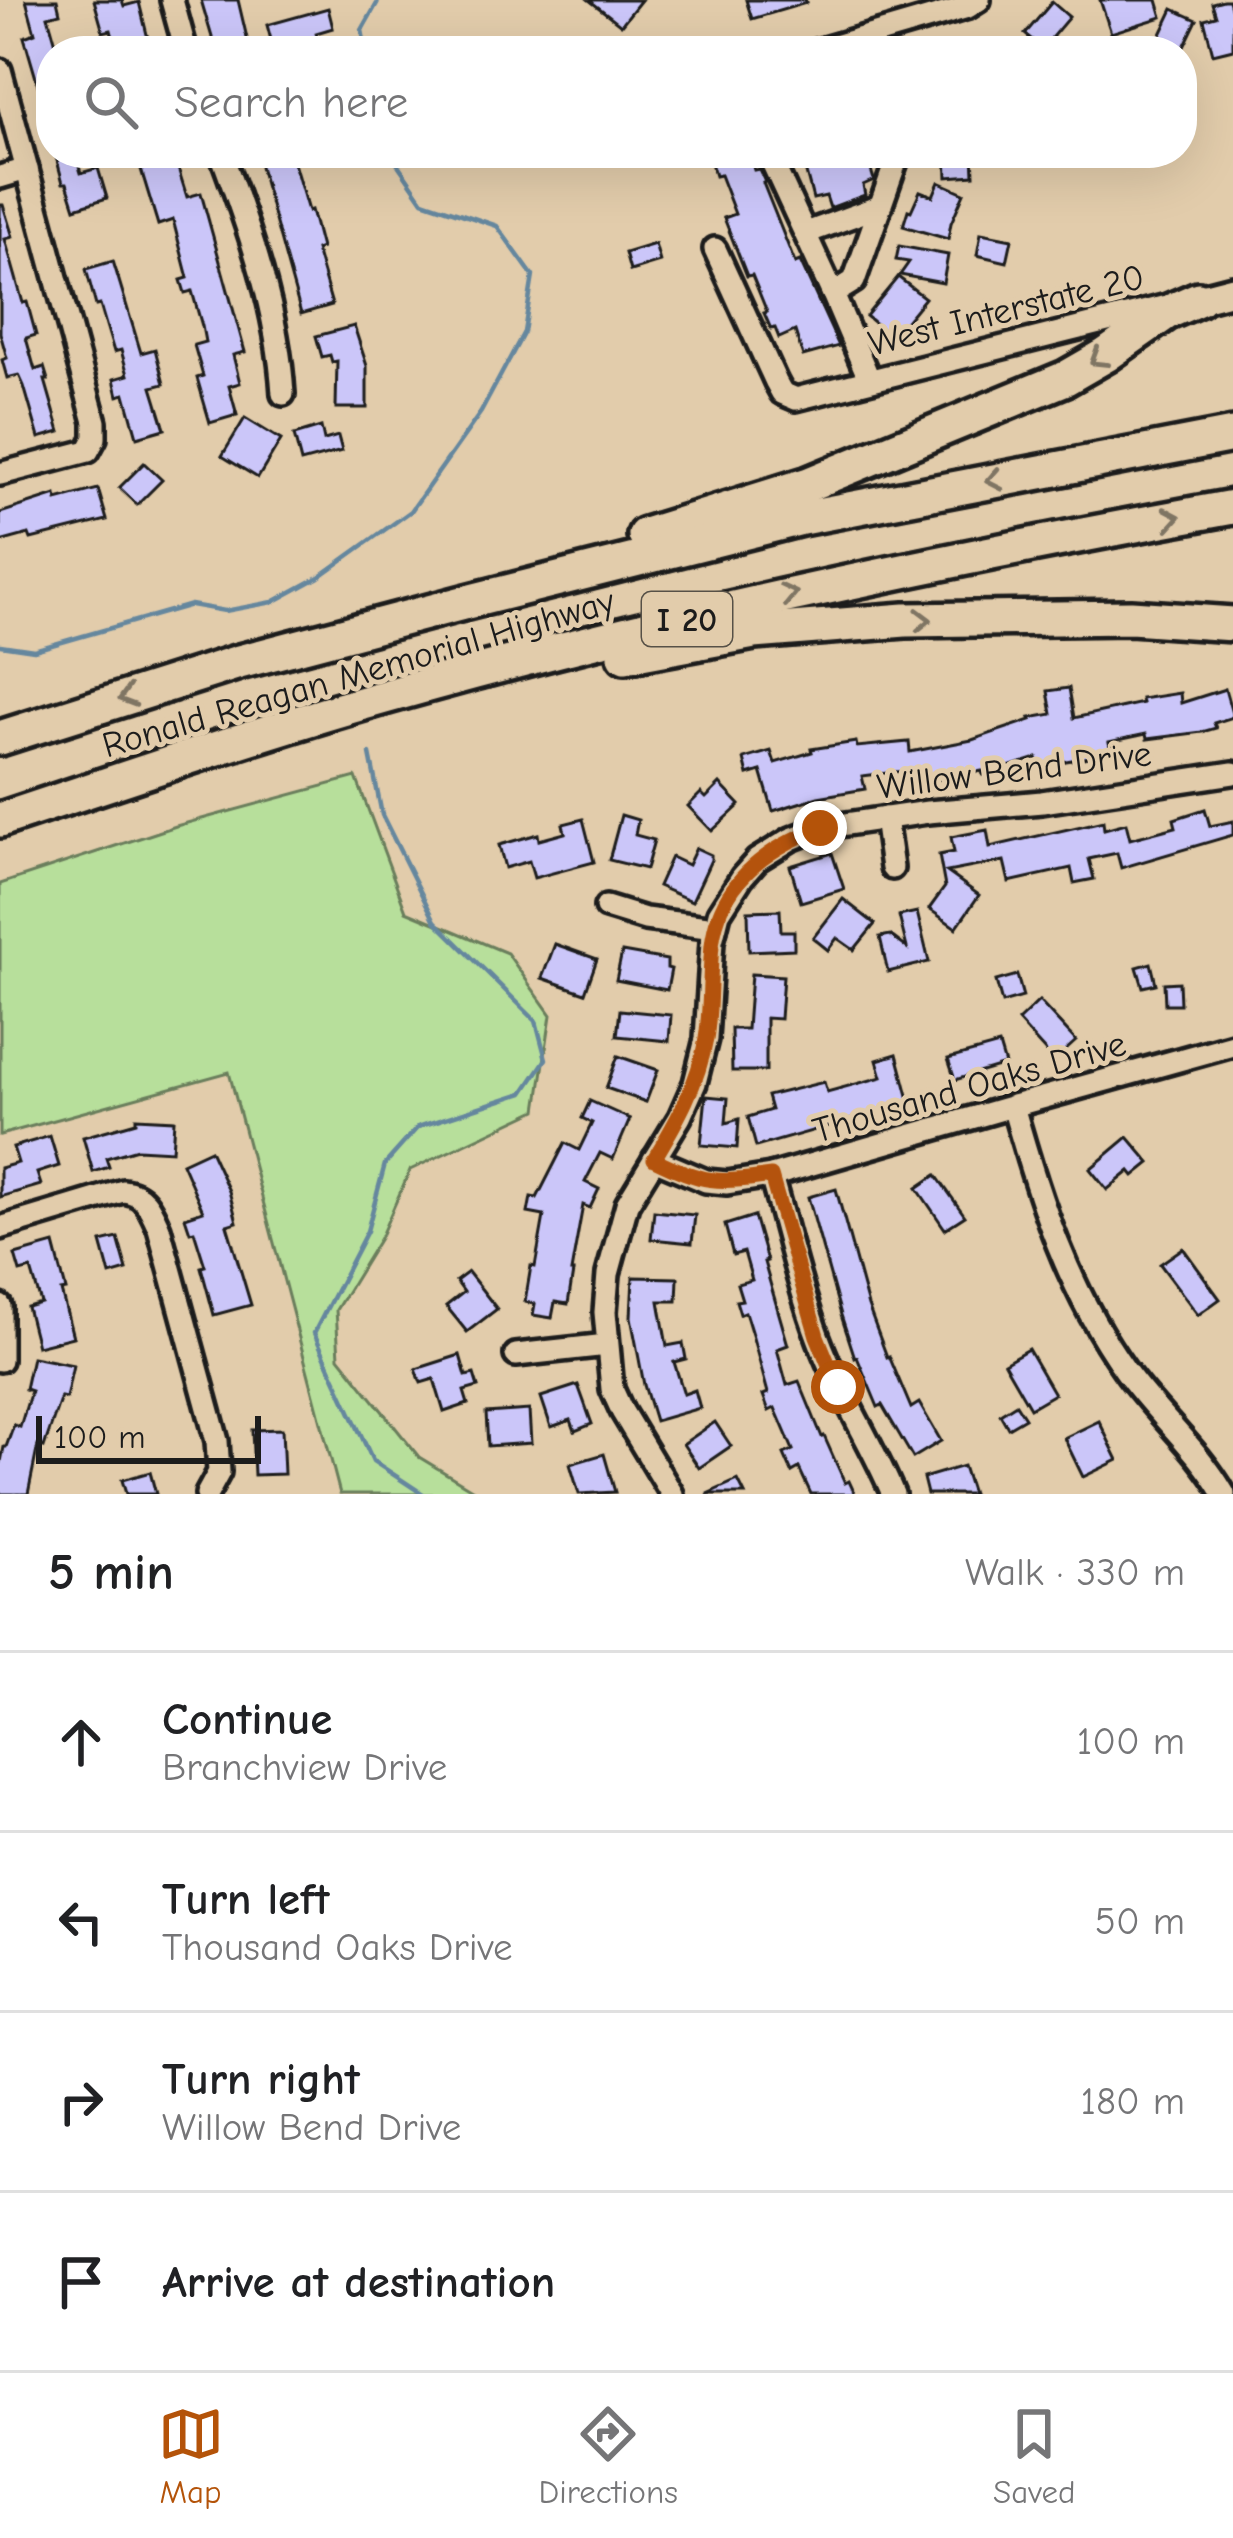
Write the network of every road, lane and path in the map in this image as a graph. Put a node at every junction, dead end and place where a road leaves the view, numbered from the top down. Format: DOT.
graph roads {
  1 [pos="172,0"];
  2 [pos="979,0"];
  3 [pos="182,36"];
  4 [pos="868,36"];
  5 [pos="0,70"];
  6 [pos="227,168"];
  7 [pos="776,168"];
  8 [pos="893,168"];
  9 [pos="27,169"];
  10 [pos="0,177"];
  11 [pos="880,206"];
  12 [pos="806,233"];
  13 [pos="715,249"];
  14 [pos="1233,290"];
  15 [pos="833,294"];
  16 [pos="1198,299"];
  17 [pos="869,379"];
  18 [pos="283,394"];
  19 [pos="1233,435"];
  20 [pos="0,474"];
  21 [pos="1233,507"];
  22 [pos="1233,624"];
  23 [pos="239,662"];
  24 [pos="0,738"];
  25 [pos="151,771"];
  26 [pos="1233,773"];
  27 [pos="84,792"];
  28 [pos="885,818"];
  29 [pos="0,820"];
  30 [pos="0,830"];
  31 [pos="892,868"];
  32 [pos="606,907"];
  33 [pos="715,928"];
  34 [pos="1233,1046"];
  35 [pos="1012,1106"];
  36 [pos="654,1159"];
  37 [pos="771,1176"];
  38 [pos="0,1228"];
  39 [pos="0,1306"];
  40 [pos="607,1346"];
  41 [pos="516,1355"];
  42 [pos="0,1360"];
  43 [pos="207,1494"];
  44 [pos="672,1494"];
  45 [pos="893,1494"];
  46 [pos="1224,1494"];
  1 -- 3 [label="street"];
  2 -- 4 [label="street"];
  5 -- 9 [label="street"];
  6 -- 18 [label="street"];
  7 -- 12 [label="street"];
  8 -- 11 [label="street"];
  9 -- 10 [label="street"];
  9 -- 20 [label="street"];
  11 -- 12 [label="street"];
  11 -- 15 [label="street"];
  12 -- 15 [label="street"];
  13 -- 17 [label="street, West Interstate 20"];
  14 -- 16 [label="main road, West Interstate 20"];
  15 -- 17 [label="street"];
  16 -- 17 [label="street, West Interstate 20"];
  16 -- 23 [label="highway, one-way"];
  19 -- 23 [label="highway, Ronald Reagan Memorial Highway / I 20, one-way"];
  25 -- 21 [label="highway, Ronald Reagan Memorial Highway / I 20, one-way"];
  25 -- 22 [label="highway, one-way"];
  23 -- 24 [label="highway, Ronald Reagan Memorial Highway / I 20, one-way"];
  25 -- 27 [label="highway, Ronald Reagan Memorial Highway / I 20"];
  26 -- 28 [label="street, Willow Bend Drive"];
  27 -- 29 [label="highway, Ronald Reagan Memorial Highway / I 20"];
  27 -- 30 [label="highway"];
  28 -- 31 [label="street"];
  28 -- 33 [label="street, Willow Bend Drive"];
  32 -- 33 [label="street"];
  33 -- 36 [label="street, Willow Bend Drive"];
  34 -- 35 [label="street, Thousand Oaks Drive"];
  35 -- 37 [label="street, Thousand Oaks Drive"];
  35 -- 46 [label="street"];
  36 -- 37 [label="street, Thousand Oaks Drive"];
  36 -- 40 [label="street, Willow Bend Drive"];
  37 -- 45 [label="street"];
  38 -- 43 [label="street"];
  39 -- 42 [label="street"];
  40 -- 41 [label="street"];
  40 -- 44 [label="street, Willow Bend Drive"];
}
